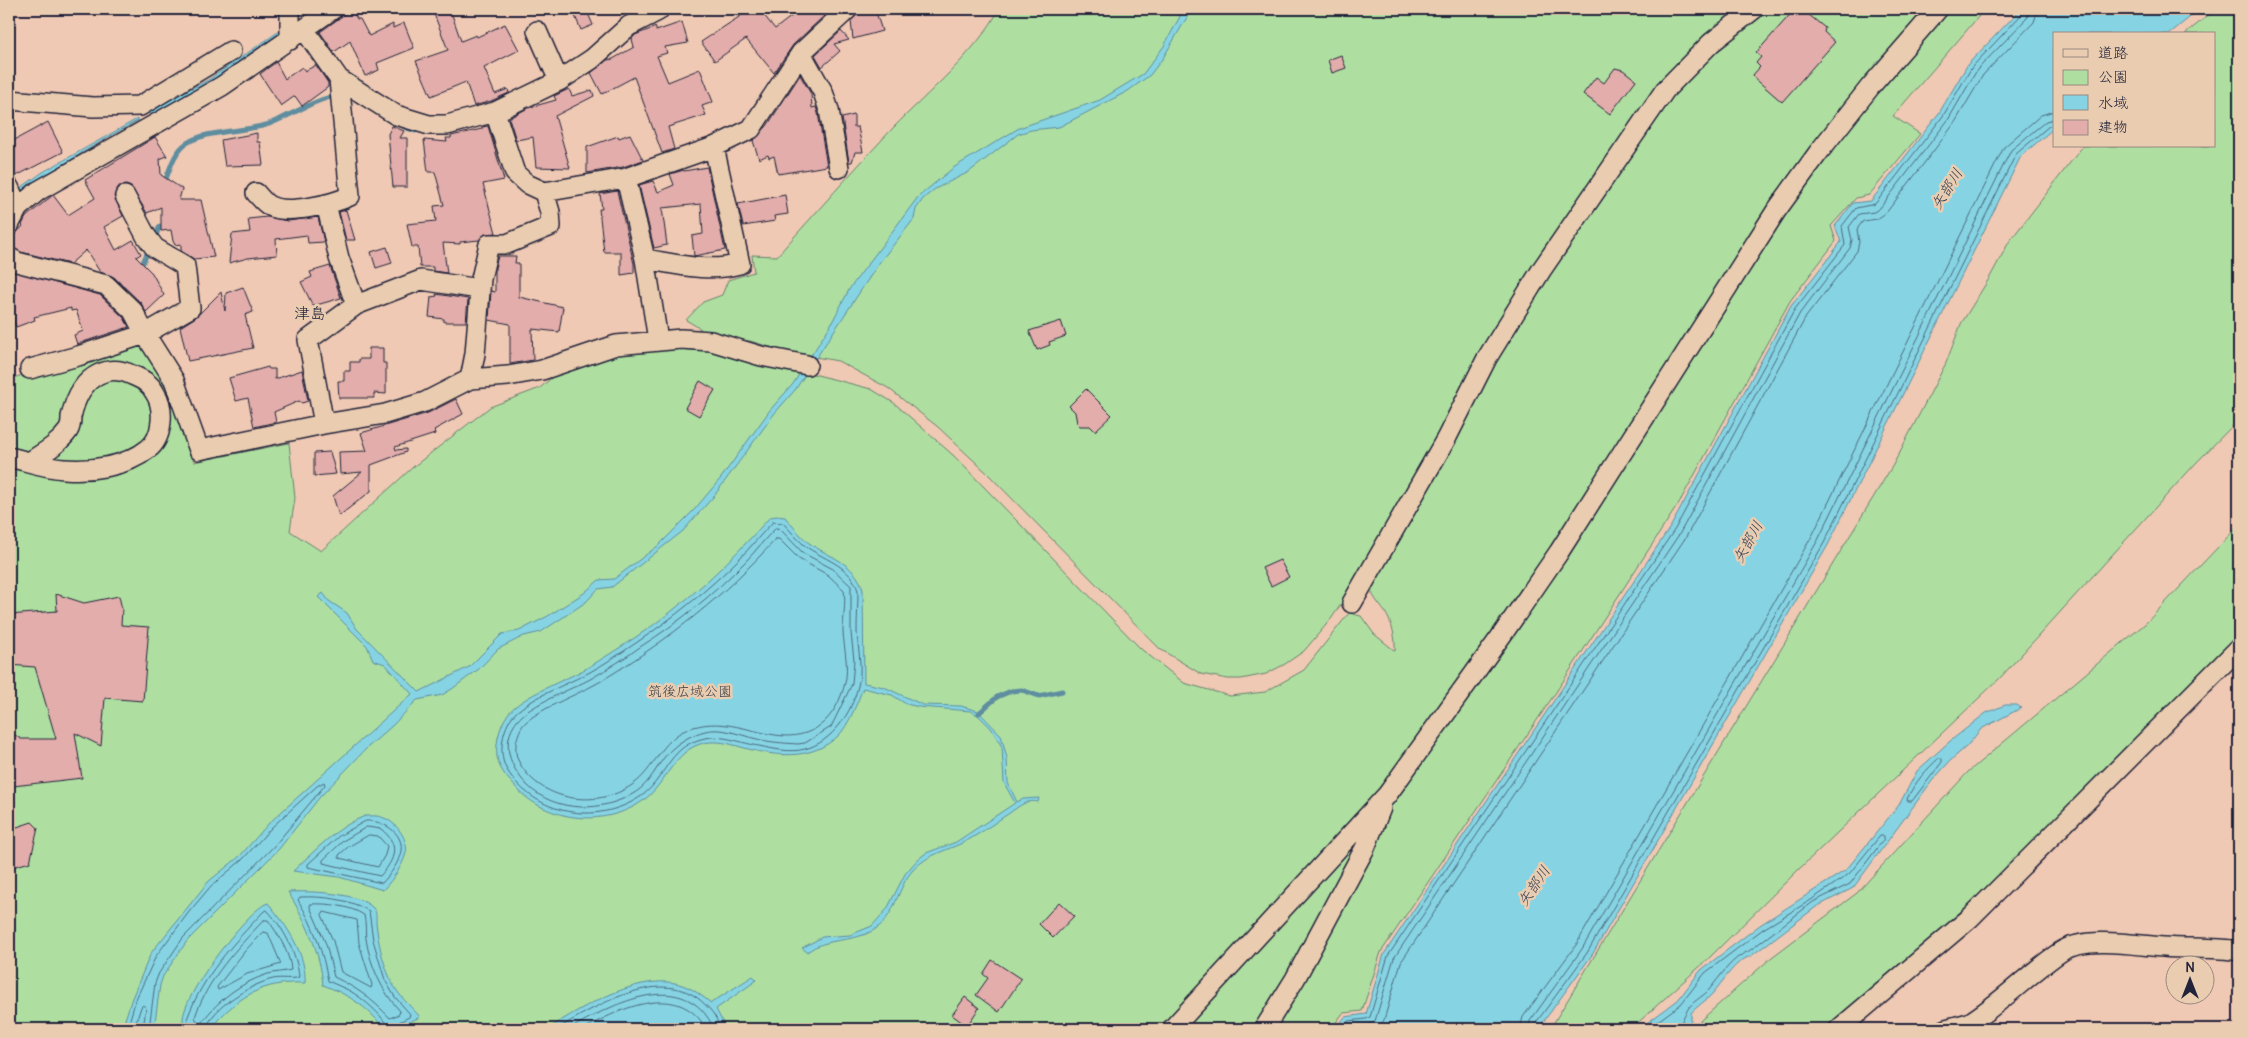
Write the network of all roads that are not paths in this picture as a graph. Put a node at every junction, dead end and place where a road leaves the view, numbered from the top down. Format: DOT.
graph roads {
  1 [pos="290,9"];
  2 [pos="334,9"];
  3 [pos="658,9"];
  4 [pos="846,9"];
  5 [pos="1754,9"];
  6 [pos="1938,9"];
  7 [pos="537,32"];
  8 [pos="298,35"];
  9 [pos="231,51"];
  10 [pos="801,53"];
  11 [pos="339,79"];
  12 [pos="559,81"];
  13 [pos="9,100"];
  14 [pos="140,106"];
  15 [pos="495,112"];
  16 [pos="150,126"];
  17 [pos="714,147"];
  18 [pos="839,168"];
  19 [pos="626,178"];
  20 [pos="9,187"];
  21 [pos="256,192"];
  22 [pos="544,192"];
  23 [pos="125,196"];
  24 [pos="326,204"];
  25 [pos="18,208"];
  26 [pos="9,225"];
  27 [pos="9,257"];
  28 [pos="645,259"];
  29 [pos="479,289"];
  30 [pos="356,305"];
  31 [pos="145,334"];
  32 [pos="658,340"];
  33 [pos="808,365"];
  34 [pos="30,369"];
  35 [pos="470,379"];
  36 [pos="324,424"];
  37 [pos="9,457"];
  38 [pos="29,462"];
  39 [pos="1352,603"];
  40 [pos="2239,648"];
  41 [pos="1386,795"];
  42 [pos="2239,951"];
  43 [pos="1969,1026"];
  44 [pos="1172,1029"];
  45 [pos="1264,1029"];
  46 [pos="1839,1029"];
  47 [pos="1946,1029"];
  1 -- 8 [label="street"];
  2 -- 8 [label="street"];
  3 -- 12 [label="street"];
  4 -- 10 [label="street"];
  5 -- 39 [label="street"];
  6 -- 41 [label="street"];
  7 -- 12 [label="street"];
  8 -- 11 [label="street"];
  8 -- 16 [label="street"];
  9 -- 14 [label="street"];
  10 -- 17 [label="street"];
  10 -- 18 [label="street"];
  11 -- 15 [label="street"];
  11 -- 24 [label="street"];
  12 -- 15 [label="street"];
  13 -- 14 [label="street"];
  14 -- 16 [label="street"];
  15 -- 22 [label="street"];
  16 -- 25 [label="street"];
  17 -- 19 [label="street"];
  17 -- 28 [label="street"];
  19 -- 22 [label="street"];
  19 -- 28 [label="street"];
  20 -- 25 [label="street"];
  21 -- 24 [label="street"];
  22 -- 29 [label="street"];
  23 -- 31 [label="street"];
  24 -- 30 [label="street"];
  25 -- 26 [label="street"];
  27 -- 31 [label="street"];
  28 -- 32 [label="street"];
  29 -- 30 [label="street"];
  29 -- 35 [label="street"];
  30 -- 36 [label="street"];
  31 -- 34 [label="street"];
  31 -- 36 [label="street"];
  32 -- 33 [label="street"];
  32 -- 35 [label="street"];
  35 -- 36 [label="street"];
  37 -- 38 [label="street"];
  38 -- 38 [label="street"];
  40 -- 46 [label="street"];
  41 -- 44 [label="street"];
  41 -- 45 [label="street"];
  42 -- 43 [label="street"];
  43 -- 47 [label="street"];
}
